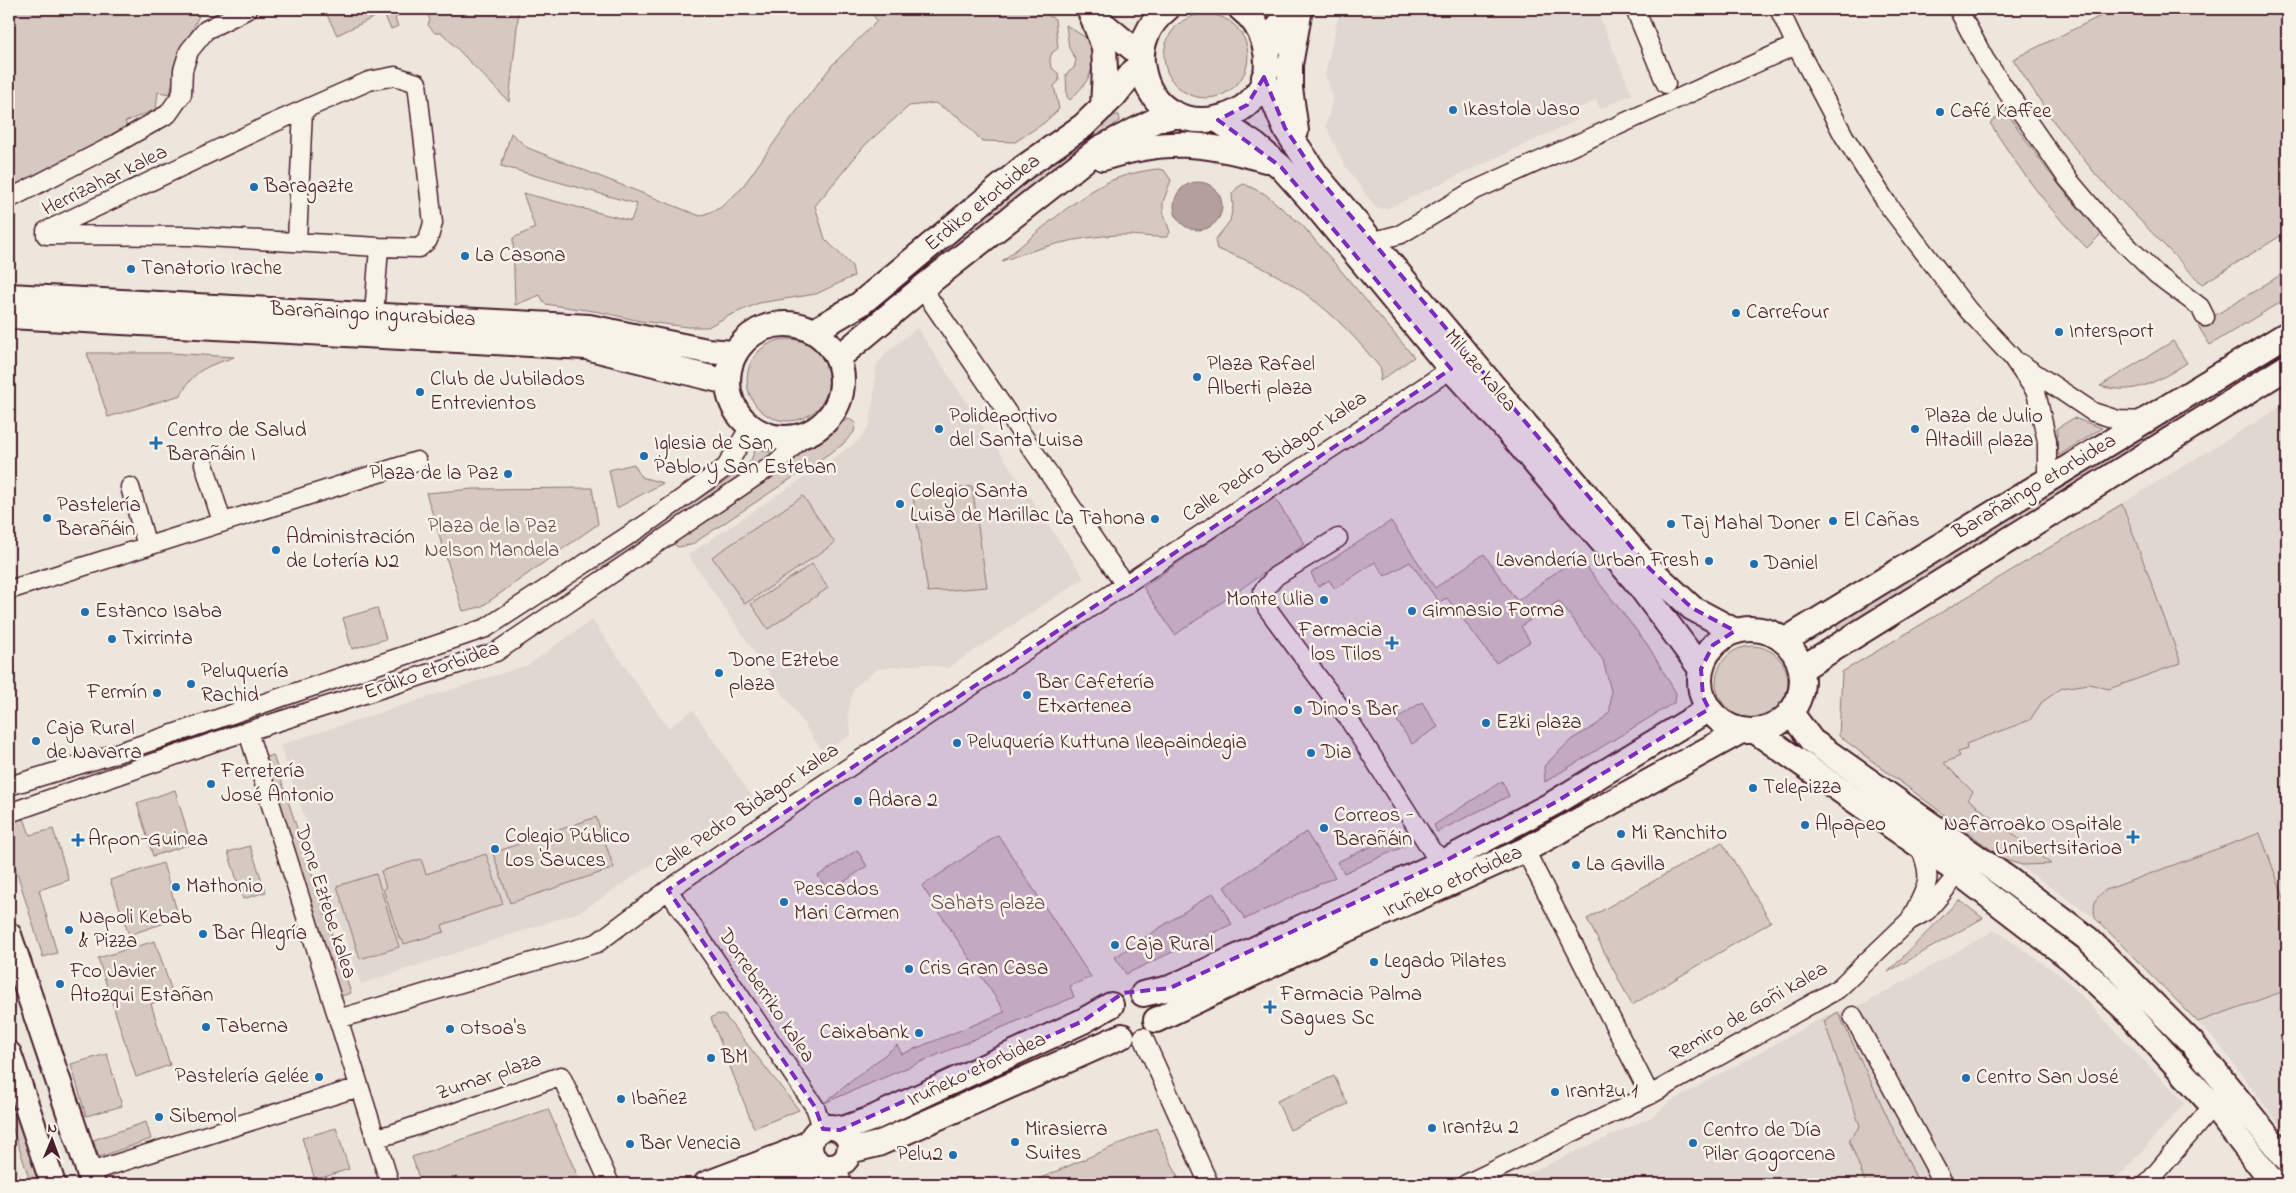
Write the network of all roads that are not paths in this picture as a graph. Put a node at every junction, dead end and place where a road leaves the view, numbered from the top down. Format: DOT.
graph roads {
  1 [pos="248,9"];
  2 [pos="1167,9"];
  3 [pos="1241,9"];
  4 [pos="1292,9"];
  5 [pos="1300,9"];
  6 [pos="1635,9"];
  7 [pos="1779,9"];
  8 [pos="1958,9"];
  9 [pos="1087,11"];
  10 [pos="1796,45"];
  11 [pos="1267,51"];
  12 [pos="1141,59"];
  13 [pos="1264,78"];
  14 [pos="1666,84"];
  15 [pos="1102,107"];
  16 [pos="303,110"];
  17 [pos="1178,115"];
  18 [pos="1218,120"];
  19 [pos="1299,148"];
  20 [pos="1276,163"];
  21 [pos="1078,166"];
  22 [pos="9,198"];
  23 [pos="297,241"];
  24 [pos="1370,242"];
  25 [pos="379,247"];
  26 [pos="922,288"];
  27 [pos="9,296"];
  28 [pos="374,315"];
  29 [pos="9,316"];
  30 [pos="2205,317"];
  31 [pos="814,331"];
  32 [pos="2287,334"];
  33 [pos="734,353"];
  34 [pos="2012,357"];
  35 [pos="838,358"];
  36 [pos="2287,367"];
  37 [pos="1451,369"];
  38 [pos="727,382"];
  39 [pos="2145,421"];
  40 [pos="750,427"];
  41 [pos="806,434"];
  42 [pos="417,461"];
  43 [pos="204,464"];
  44 [pos="2047,480"];
  45 [pos="130,487"];
  46 [pos="222,522"];
  47 [pos="1338,538"];
  48 [pos="146,546"];
  49 [pos="1125,585"];
  50 [pos="9,590"];
  51 [pos="1736,631"];
  52 [pos="1784,640"];
  53 [pos="1701,669"];
  54 [pos="1801,669"];
  55 [pos="1709,709"];
  56 [pos="1790,712"];
  57 [pos="1749,730"];
  58 [pos="248,732"];
  59 [pos="9,786"];
  60 [pos="9,813"];
  61 [pos="1919,846"];
  62 [pos="1525,850"];
  63 [pos="1445,861"];
  64 [pos="1959,873"];
  65 [pos="668,890"];
  66 [pos="1909,921"];
  67 [pos="9,935"];
  68 [pos="1143,994"];
  69 [pos="1111,1004"];
  70 [pos="1853,1016"];
  71 [pos="338,1019"];
  72 [pos="1140,1031"];
  73 [pos="9,1054"];
  74 [pos="2204,1057"];
  75 [pos="358,1087"];
  76 [pos="1650,1094"];
  77 [pos="2213,1106"];
  78 [pos="2255,1118"];
  79 [pos="375,1138"];
  80 [pos="832,1152"];
  81 [pos="2287,1160"];
  82 [pos="91,1178"];
  83 [pos="53,1184"];
  84 [pos="390,1184"];
  85 [pos="610,1184"];
  86 [pos="706,1184"];
  87 [pos="769,1184"];
  88 [pos="1209,1184"];
  89 [pos="1466,1184"];
  90 [pos="1944,1184"];
  91 [pos="2147,1184"];
  92 [pos="2274,1184"];
  1 -- 22 [label="street"];
  2 -- 12 [label="main road"];
  3 -- 11 [label="main road"];
  4 -- 11 [label="main road"];
  5 -- 19 [label="main road"];
  6 -- 14 [label="street"];
  7 -- 10 [label="street"];
  8 -- 30 [label="street"];
  9 -- 12 [label="main road"];
  9 -- 15 [label="main road"];
  10 -- 24 [label="street"];
  10 -- 34 [label="street"];
  11 -- 13 [label="main road"];
  12 -- 15 [label="main road, Erdiko etorbidea"];
  12 -- 17 [label="main road"];
  13 -- 18 [label="main road"];
  13 -- 19 [label="main road, Miluze kalea"];
  15 -- 31 [label="main road, Erdiko etorbidea"];
  16 -- 23 [label="street"];
  16 -- 23 [label="street, Herrizahar kalea"];
  16 -- 25 [label="street, Herrizahar kalea"];
  17 -- 18 [label="main road"];
  17 -- 21 [label="main road, Erdiko etorbidea"];
  18 -- 20 [label="main road, Miluze kalea"];
  19 -- 24 [label="main road, Miluze kalea"];
  20 -- 21 [label="main road"];
  20 -- 37 [label="main road, Miluze kalea"];
  21 -- 26 [label="main road, Erdiko etorbidea"];
  23 -- 25 [label="street, Herrizahar kalea"];
  24 -- 51 [label="main road, Miluze kalea"];
  25 -- 28 [label="street"];
  26 -- 35 [label="main road, Erdiko etorbidea"];
  26 -- 49 [label="street"];
  27 -- 28 [label="main road, Barañaingo ingurabidea"];
  28 -- 33 [label="main road, Barañaingo ingurabidea"];
  29 -- 38 [label="main road, Barañaingo ingurabidea"];
  31 -- 33 [label="main road"];
  31 -- 35 [label="main road"];
  32 -- 39 [label="main road, Barañaingo etorbidea"];
  33 -- 38 [label="main road"];
  34 -- 39 [label="street"];
  34 -- 44 [label="street"];
  35 -- 41 [label="main road"];
  36 -- 54 [label="main road, Barañaingo etorbidea"];
  37 -- 49 [label="street, Calle Pedro Bidagor kalea"];
  37 -- 53 [label="main road, Miluze kalea"];
  38 -- 40 [label="main road"];
  39 -- 44 [label="main road, Barañaingo etorbidea"];
  40 -- 41 [label="main road"];
  40 -- 59 [label="street, Erdiko etorbidea"];
  41 -- 58 [label="street, Erdiko etorbidea"];
  42 -- 46 [label="street"];
  43 -- 46 [label="street"];
  44 -- 52 [label="main road, Barañaingo etorbidea"];
  45 -- 48 [label="street"];
  46 -- 48 [label="street"];
  47 -- 63 [label="street"];
  48 -- 50 [label="street"];
  49 -- 65 [label="street, Calle Pedro Bidagor kalea"];
  51 -- 52 [label="main road"];
  51 -- 53 [label="main road"];
  52 -- 54 [label="main road"];
  53 -- 55 [label="main road"];
  54 -- 56 [label="main road"];
  55 -- 57 [label="main road"];
  55 -- 63 [label="main road, Iruñeko etorbidea"];
  56 -- 57 [label="main road"];
  56 -- 74 [label="main road"];
  57 -- 61 [label="main road"];
  57 -- 62 [label="main road, Iruñeko etorbidea"];
  58 -- 60 [label="street, Erdiko etorbidea"];
  58 -- 71 [label="street, Done Eztebe kalea"];
  61 -- 64 [label="main road"];
  61 -- 66 [label="street, Remiro de Goñi kalea"];
  62 -- 72 [label="main road, Iruñeko etorbidea"];
  62 -- 76 [label="street"];
  63 -- 68 [label="main road, Iruñeko etorbidea"];
  64 -- 66 [label="street, Remiro de Goñi kalea"];
  64 -- 77 [label="main road"];
  65 -- 71 [label="street, Calle Pedro Bidagor kalea"];
  65 -- 80 [label="street, Dorreberriko kalea"];
  66 -- 76 [label="street, Remiro de Goñi kalea"];
  67 -- 82 [label="main road"];
  68 -- 69 [label="main road"];
  68 -- 72 [label="main road"];
  69 -- 72 [label="main road"];
  69 -- 80 [label="main road, Iruñeko etorbidea"];
  70 -- 90 [label="street"];
  71 -- 75 [label="street, Done Eztebe kalea"];
  72 -- 80 [label="main road, Iruñeko etorbidea"];
  72 -- 88 [label="street"];
  73 -- 83 [label="main road"];
  74 -- 77 [label="street"];
  74 -- 78 [label="main road"];
  75 -- 79 [label="street, Done Eztebe kalea"];
  75 -- 82 [label="street"];
  76 -- 89 [label="street, Remiro de Goñi kalea"];
  77 -- 78 [label="street"];
  77 -- 91 [label="street"];
  77 -- 92 [label="main road"];
  78 -- 81 [label="main road"];
  79 -- 84 [label="street, Done Eztebe kalea"];
  79 -- 85 [label="street, Zumar plaza"];
  80 -- 86 [label="main road, Iruñeko etorbidea"];
  80 -- 87 [label="main road, Iruñeko etorbidea"];
}
